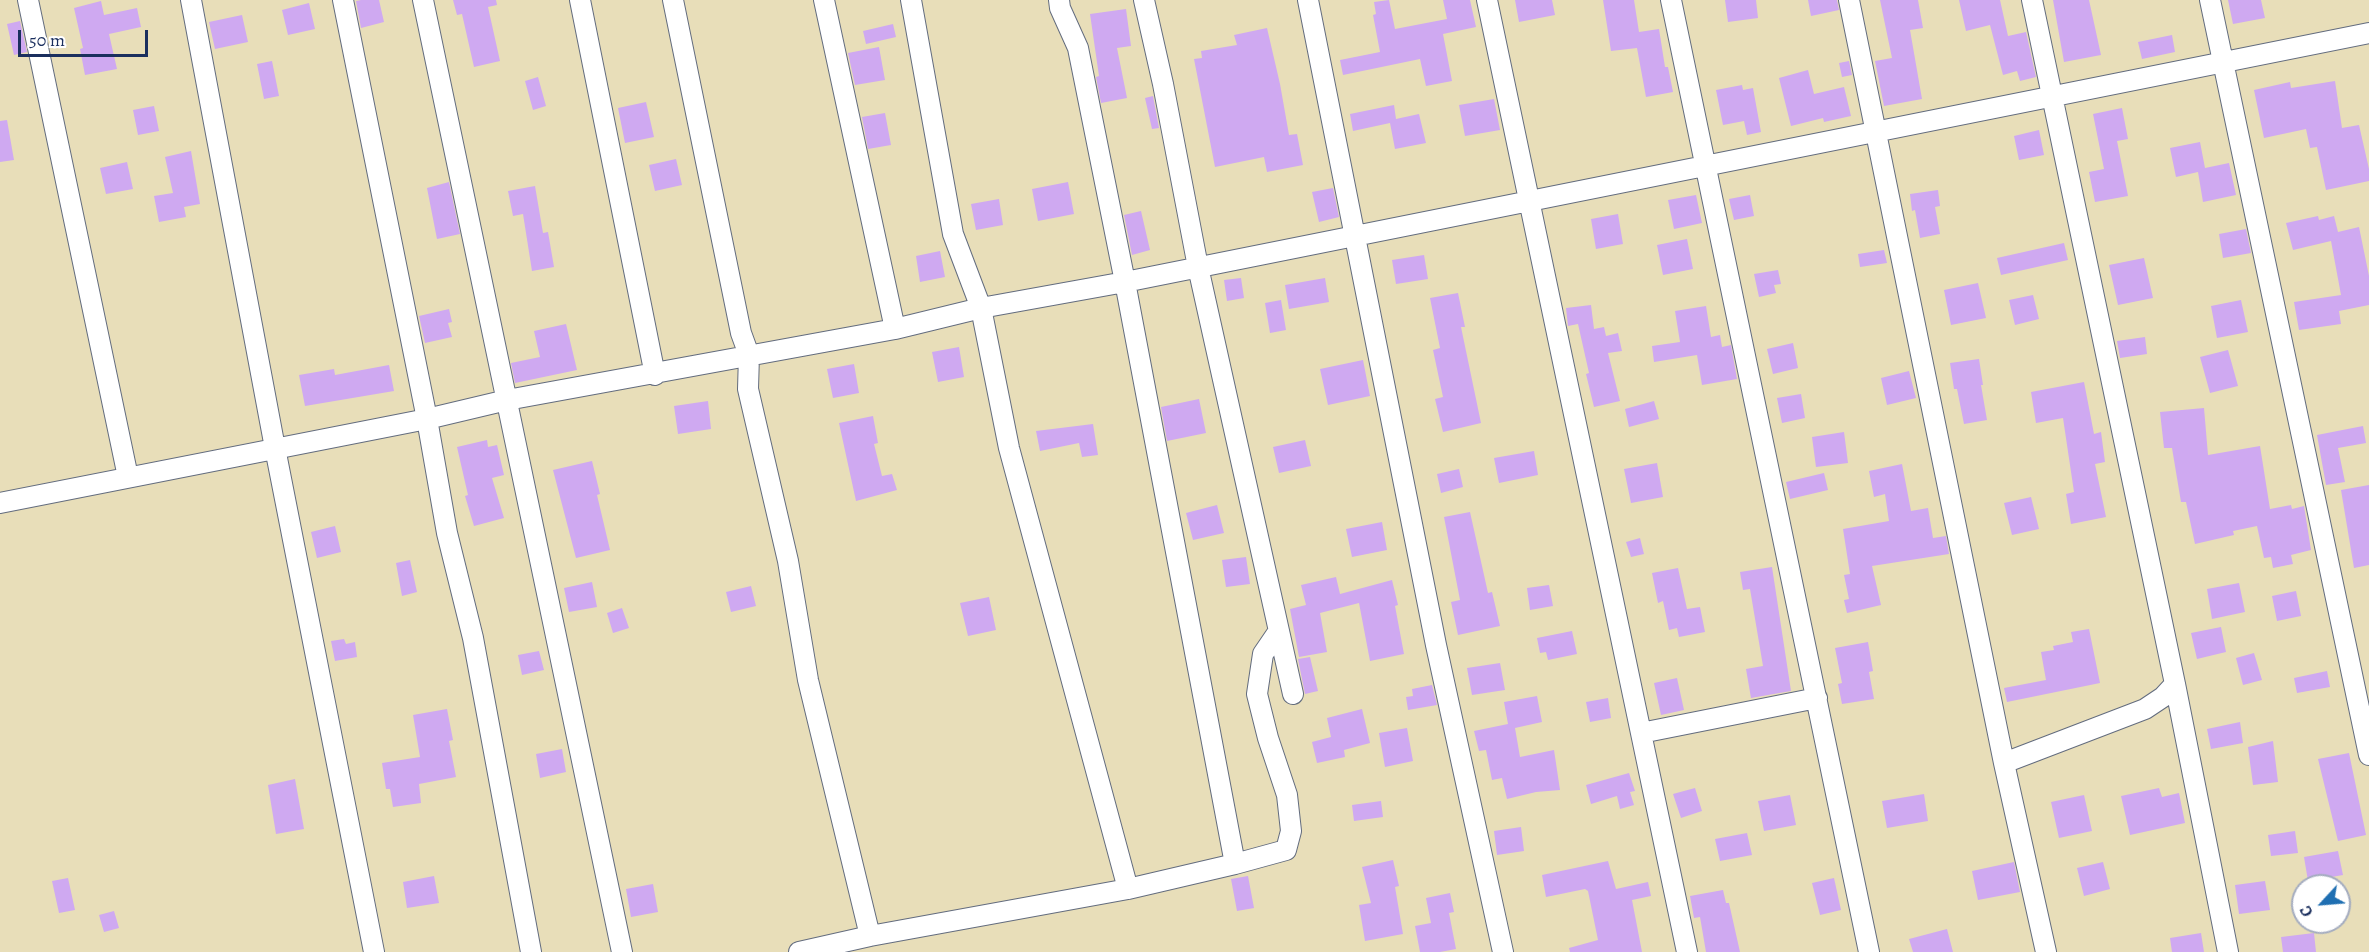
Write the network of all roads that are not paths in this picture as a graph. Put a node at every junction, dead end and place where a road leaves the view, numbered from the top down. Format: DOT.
graph roads {
  1 [pos="28,0"];
  2 [pos="191,0"];
  3 [pos="343,0"];
  4 [pos="423,0"];
  5 [pos="580,0"];
  6 [pos="673,0"];
  7 [pos="825,0"];
  8 [pos="911,0"];
  9 [pos="1059,0"];
  10 [pos="1144,0"];
  11 [pos="1308,0"];
  12 [pos="1487,0"];
  13 [pos="1671,0"];
  14 [pos="1849,0"];
  15 [pos="2032,0"];
  16 [pos="2210,0"];
  17 [pos="2369,33"];
  18 [pos="2222,62"];
  19 [pos="2051,96"];
  20 [pos="1876,131"];
  21 [pos="1707,165"];
  22 [pos="1529,201"];
  23 [pos="1357,235"];
  24 [pos="1198,267"];
  25 [pos="1125,282"];
  26 [pos="981,308"];
  27 [pos="895,329"];
  28 [pos="749,355"];
  29 [pos="655,375"];
  30 [pos="507,400"];
  31 [pos="427,419"];
  32 [pos="275,448"];
  33 [pos="128,477"];
  34 [pos="0,503"];
  35 [pos="1278,632"];
  36 [pos="2175,684"];
  37 [pos="1293,694"];
  38 [pos="1817,698"];
  39 [pos="1641,733"];
  40 [pos="2369,755"];
  41 [pos="2004,764"];
  42 [pos="1235,864"];
  43 [pos="1128,889"];
  44 [pos="870,936"];
  45 [pos="374,952"];
  46 [pos="531,952"];
  47 [pos="622,952"];
  48 [pos="799,952"];
  49 [pos="1503,952"];
  50 [pos="1687,952"];
  51 [pos="1869,952"];
  52 [pos="2046,952"];
  53 [pos="2228,952"];
  1 -- 33 [label="street"];
  2 -- 32 [label="street"];
  3 -- 31 [label="street"];
  4 -- 30 [label="street"];
  5 -- 29 [label="street"];
  6 -- 28 [label="street"];
  7 -- 27 [label="street"];
  8 -- 26 [label="street"];
  9 -- 25 [label="street"];
  10 -- 24 [label="street"];
  11 -- 23 [label="street"];
  12 -- 22 [label="street"];
  13 -- 21 [label="street"];
  14 -- 20 [label="street"];
  15 -- 19 [label="street"];
  16 -- 18 [label="street"];
  17 -- 18 [label="street"];
  18 -- 19 [label="street"];
  18 -- 40 [label="street"];
  19 -- 20 [label="street"];
  19 -- 36 [label="street"];
  20 -- 21 [label="street"];
  20 -- 41 [label="street"];
  21 -- 22 [label="street"];
  21 -- 38 [label="street"];
  22 -- 23 [label="street"];
  22 -- 39 [label="street"];
  23 -- 24 [label="street"];
  23 -- 49 [label="street"];
  24 -- 25 [label="street"];
  24 -- 35 [label="street"];
  25 -- 26 [label="street"];
  25 -- 42 [label="street"];
  26 -- 27 [label="street"];
  26 -- 43 [label="street"];
  27 -- 28 [label="street"];
  28 -- 29 [label="street"];
  28 -- 44 [label="street"];
  29 -- 30 [label="street"];
  30 -- 31 [label="street"];
  30 -- 47 [label="street"];
  31 -- 32 [label="street"];
  31 -- 46 [label="street"];
  32 -- 33 [label="street"];
  32 -- 45 [label="street"];
  33 -- 34 [label="street"];
  35 -- 37 [label="street"];
  35 -- 42 [label="street"];
  36 -- 41 [label="street"];
  36 -- 53 [label="street"];
  38 -- 39 [label="street"];
  38 -- 51 [label="street"];
  39 -- 50 [label="street"];
  41 -- 52 [label="street"];
  42 -- 43 [label="street"];
  43 -- 44 [label="street"];
  44 -- 48 [label="street"];
}
